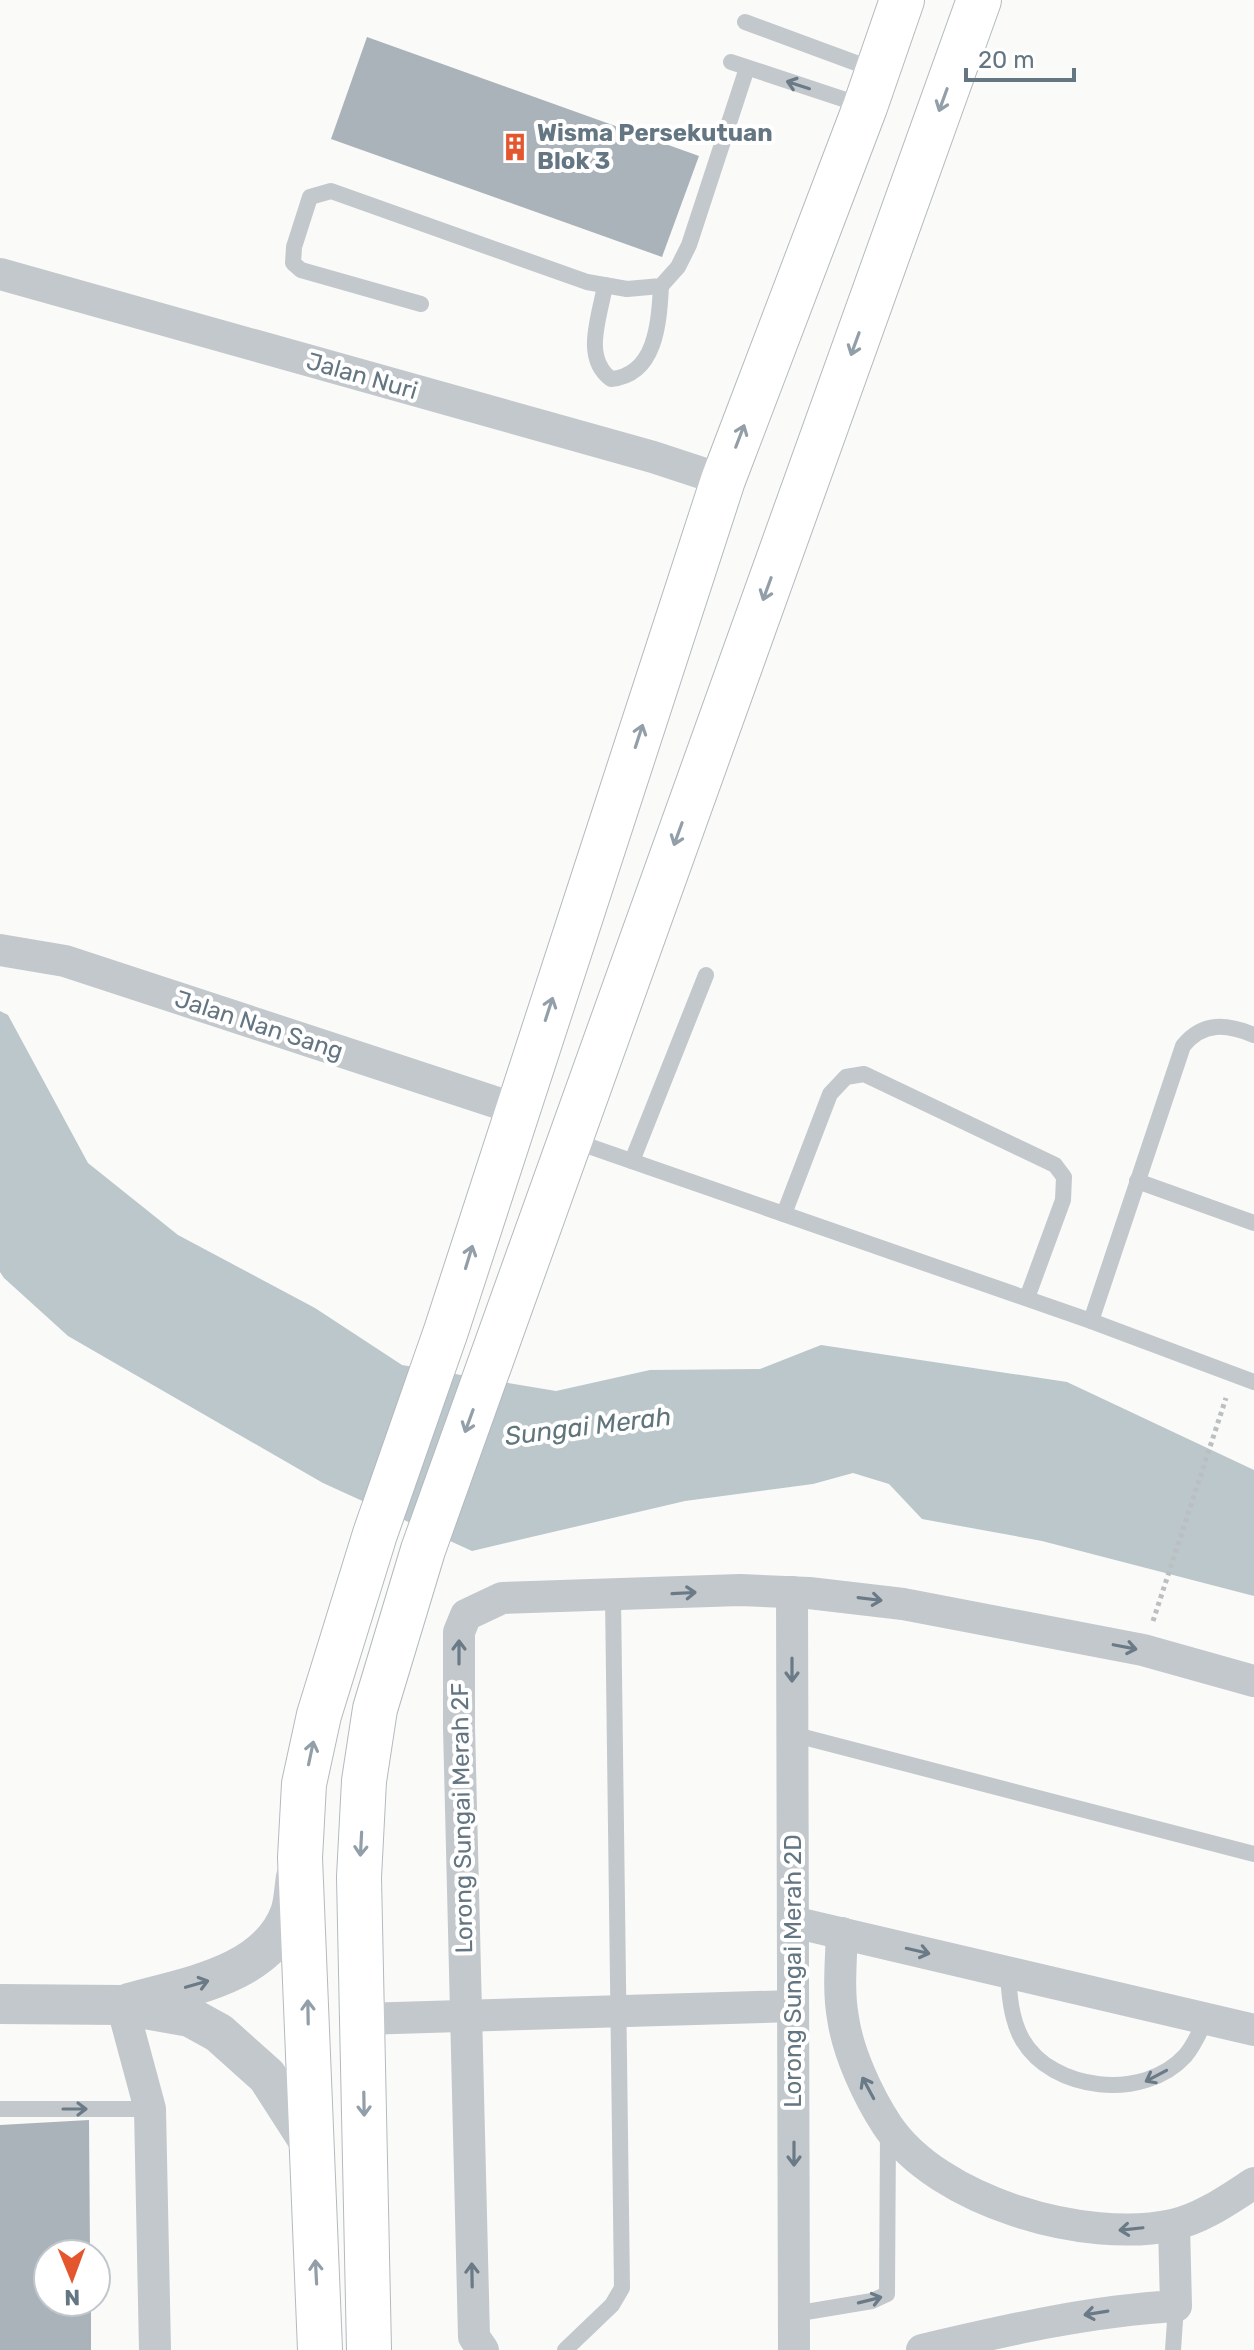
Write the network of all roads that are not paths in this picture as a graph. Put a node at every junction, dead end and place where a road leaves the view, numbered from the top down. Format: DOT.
graph roads {
  1 [pos="902,0"];
  2 [pos="979,0"];
  3 [pos="745,22"];
  4 [pos="872,89"];
  5 [pos="0,274"];
  6 [pos="605,285"];
  7 [pos="661,286"];
  8 [pos="421,304"];
  9 [pos="723,480"];
  10 [pos="0,950"];
  11 [pos="706,975"];
  12 [pos="1254,1035"];
  13 [pos="516,1109"];
  14 [pos="568,1139"];
  15 [pos="632,1161"];
  16 [pos="1137,1181"];
  17 [pos="784,1214"];
  18 [pos="1254,1223"];
  19 [pos="1027,1298"];
  20 [pos="1091,1321"];
  21 [pos="1254,1382"];
  22 [pos="792,1592"];
  23 [pos="613,1597"];
  24 [pos="1254,1681"];
  25 [pos="792,1734"];
  26 [pos="1254,1854"];
  27 [pos="300,1858"];
  28 [pos="793,1922"];
  29 [pos="842,1933"];
  30 [pos="1008,1972"];
  31 [pos="0,2004"];
  32 [pos="122,2005"];
  33 [pos="793,2006"];
  34 [pos="618,2012"];
  35 [pos="466,2016"];
  36 [pos="362,2019"];
  37 [pos="1206,2019"];
  38 [pos="1254,2030"];
  39 [pos="0,2109"];
  40 [pos="150,2109"];
  41 [pos="888,2127"];
  42 [pos="310,2143"];
  43 [pos="1254,2183"];
  44 [pos="1174,2225"];
  45 [pos="1176,2306"];
  46 [pos="794,2314"];
  47 [pos="155,2350"];
  48 [pos="320,2350"];
  49 [pos="369,2350"];
  50 [pos="483,2350"];
  51 [pos="565,2350"];
  52 [pos="794,2350"];
  53 [pos="922,2350"];
  54 [pos="1173,2350"];
  1 -- 4 [label="main road"];
  2 -- 14 [label="main road, one-way"];
  3 -- 4 [label="lane"];
  4 -- 7 [label="lane, one-way"];
  9 -- 4 [label="main road, one-way"];
  5 -- 9 [label="street, Jalan Nuri"];
  6 -- 7 [label="lane"];
  6 -- 7 [label="lane"];
  6 -- 8 [label="lane"];
  13 -- 9 [label="main road, one-way"];
  10 -- 13 [label="street, Jalan Nan Sang"];
  11 -- 15 [label="lane"];
  12 -- 16 [label="lane"];
  27 -- 13 [label="main road, one-way"];
  14 -- 15 [label="lane"];
  14 -- 36 [label="main road, one-way"];
  15 -- 17 [label="lane"];
  16 -- 18 [label="lane"];
  16 -- 20 [label="lane"];
  17 -- 19 [label="lane"];
  17 -- 19 [label="lane"];
  19 -- 20 [label="lane"];
  20 -- 21 [label="lane"];
  23 -- 22 [label="street, Lorong Sungai Merah 2F, one-way"];
  22 -- 24 [label="street, Lorong Sungai Merah 2F, one-way"];
  22 -- 25 [label="street, Lorong Sungai Merah 2D, one-way"];
  23 -- 34 [label="lane"];
  35 -- 23 [label="street, Lorong Sungai Merah 2F, one-way"];
  25 -- 26 [label="lane"];
  25 -- 28 [label="street, Lorong Sungai Merah 2D"];
  32 -- 27 [label="street, one-way"];
  42 -- 27 [label="main road, one-way"];
  28 -- 29 [label="street"];
  28 -- 33 [label="street, Lorong Sungai Merah 2D"];
  29 -- 30 [label="street, one-way"];
  41 -- 29 [label="street, one-way"];
  30 -- 37 [label="street"];
  37 -- 30 [label="lane, one-way"];
  31 -- 32 [label="street"];
  32 -- 40 [label="street"];
  32 -- 42 [label="street"];
  33 -- 34 [label="street"];
  33 -- 46 [label="street, Lorong Sungai Merah 2D, one-way"];
  34 -- 35 [label="street"];
  34 -- 51 [label="lane"];
  35 -- 36 [label="street"];
  50 -- 35 [label="street, Lorong Sungai Merah 2F, one-way"];
  36 -- 49 [label="main road, one-way"];
  37 -- 38 [label="street"];
  39 -- 40 [label="lane, one-way"];
  40 -- 47 [label="street"];
  44 -- 41 [label="street, one-way"];
  46 -- 41 [label="lane, one-way"];
  48 -- 42 [label="main road, one-way"];
  43 -- 44 [label="street"];
  44 -- 45 [label="street"];
  45 -- 53 [label="street, one-way"];
  45 -- 54 [label="lane"];
  46 -- 52 [label="street, Lorong Sungai Merah 2D"];
}
